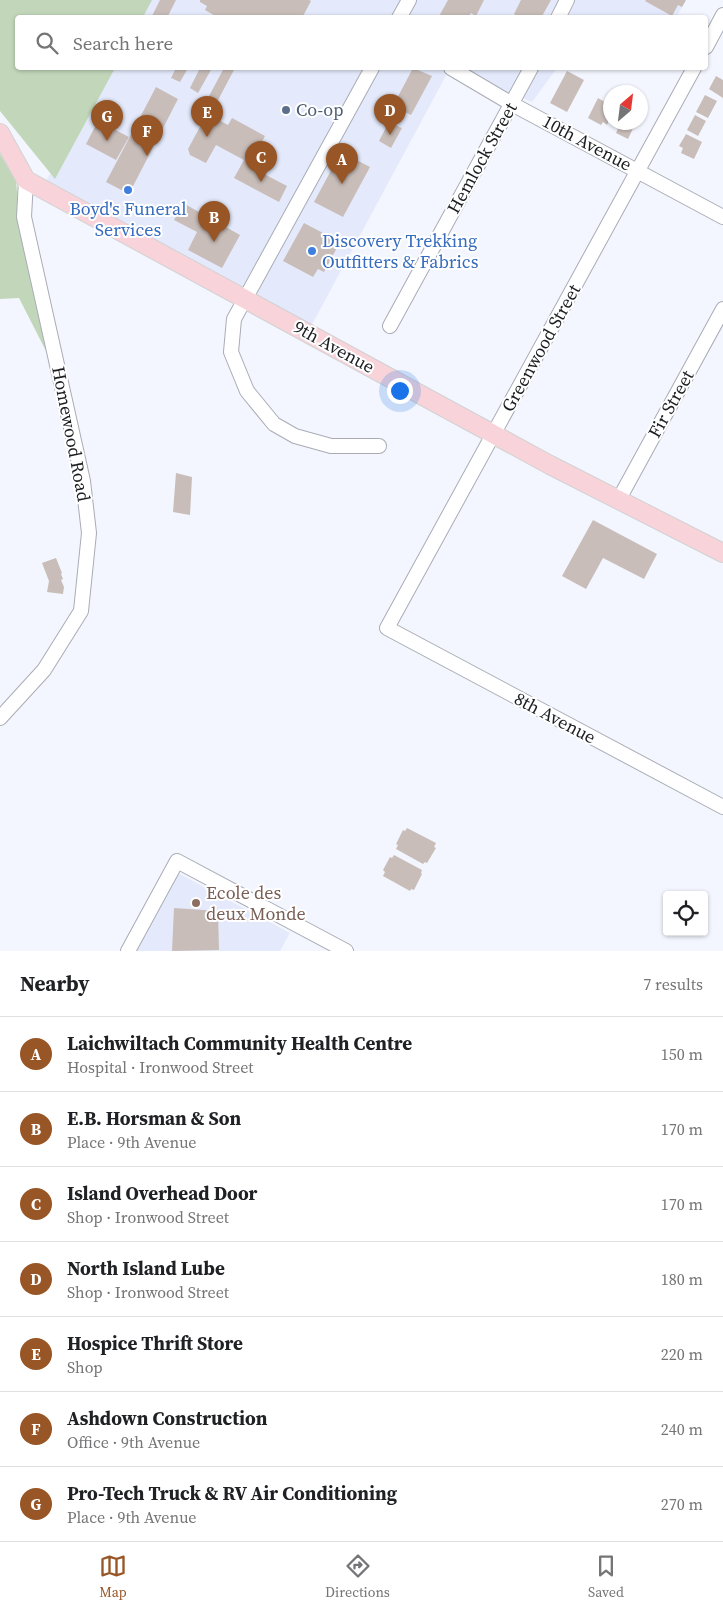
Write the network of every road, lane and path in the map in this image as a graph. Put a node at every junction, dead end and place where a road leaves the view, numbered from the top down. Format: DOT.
graph roads {
  1 [pos="409,0"];
  2 [pos="567,0"];
  3 [pos="402,15"];
  4 [pos="560,15"];
  5 [pos="723,15"];
  6 [pos="708,43"];
  7 [pos="371,70"];
  8 [pos="454,70"];
  9 [pos="530,70"];
  10 [pos="693,70"];
  11 [pos="512,104"];
  12 [pos="0,133"];
  13 [pos="638,170"];
  14 [pos="26,180"];
  15 [pos="723,218"];
  16 [pos="246,298"];
  17 [pos="723,309"];
  18 [pos="390,326"];
  19 [pos="493,434"];
  20 [pos="379,446"];
  21 [pos="619,499"];
  22 [pos="723,553"];
  23 [pos="387,628"];
  24 [pos="0,718"];
  25 [pos="723,807"];
  26 [pos="128,951"];
  27 [pos="346,951"];
  1 -- 3 [label="street"];
  2 -- 4 [label="street"];
  5 -- 6 [label="street"];
  7 -- 16 [label="street"];
  8 -- 11 [label="street, 10th Avenue"];
  9 -- 11 [label="street, Hemlock Street"];
  10 -- 13 [label="street, Greenwood Street"];
  11 -- 13 [label="street, 10th Avenue"];
  11 -- 18 [label="street, Hemlock Street"];
  12 -- 14 [label="main road"];
  13 -- 15 [label="street, 10th Avenue"];
  13 -- 19 [label="street, Greenwood Street"];
  14 -- 16 [label="main road, 9th Avenue"];
  14 -- 24 [label="street, Homewood Road"];
  16 -- 19 [label="main road, 9th Avenue"];
  16 -- 20 [label="street"];
  17 -- 21 [label="street, Fir Street"];
  19 -- 21 [label="main road, 9th Avenue"];
  19 -- 23 [label="street, Greenwood Street"];
  21 -- 22 [label="main road, 9th Avenue"];
  23 -- 25 [label="street, 8th Avenue"];
  26 -- 27 [label="street"];
}
